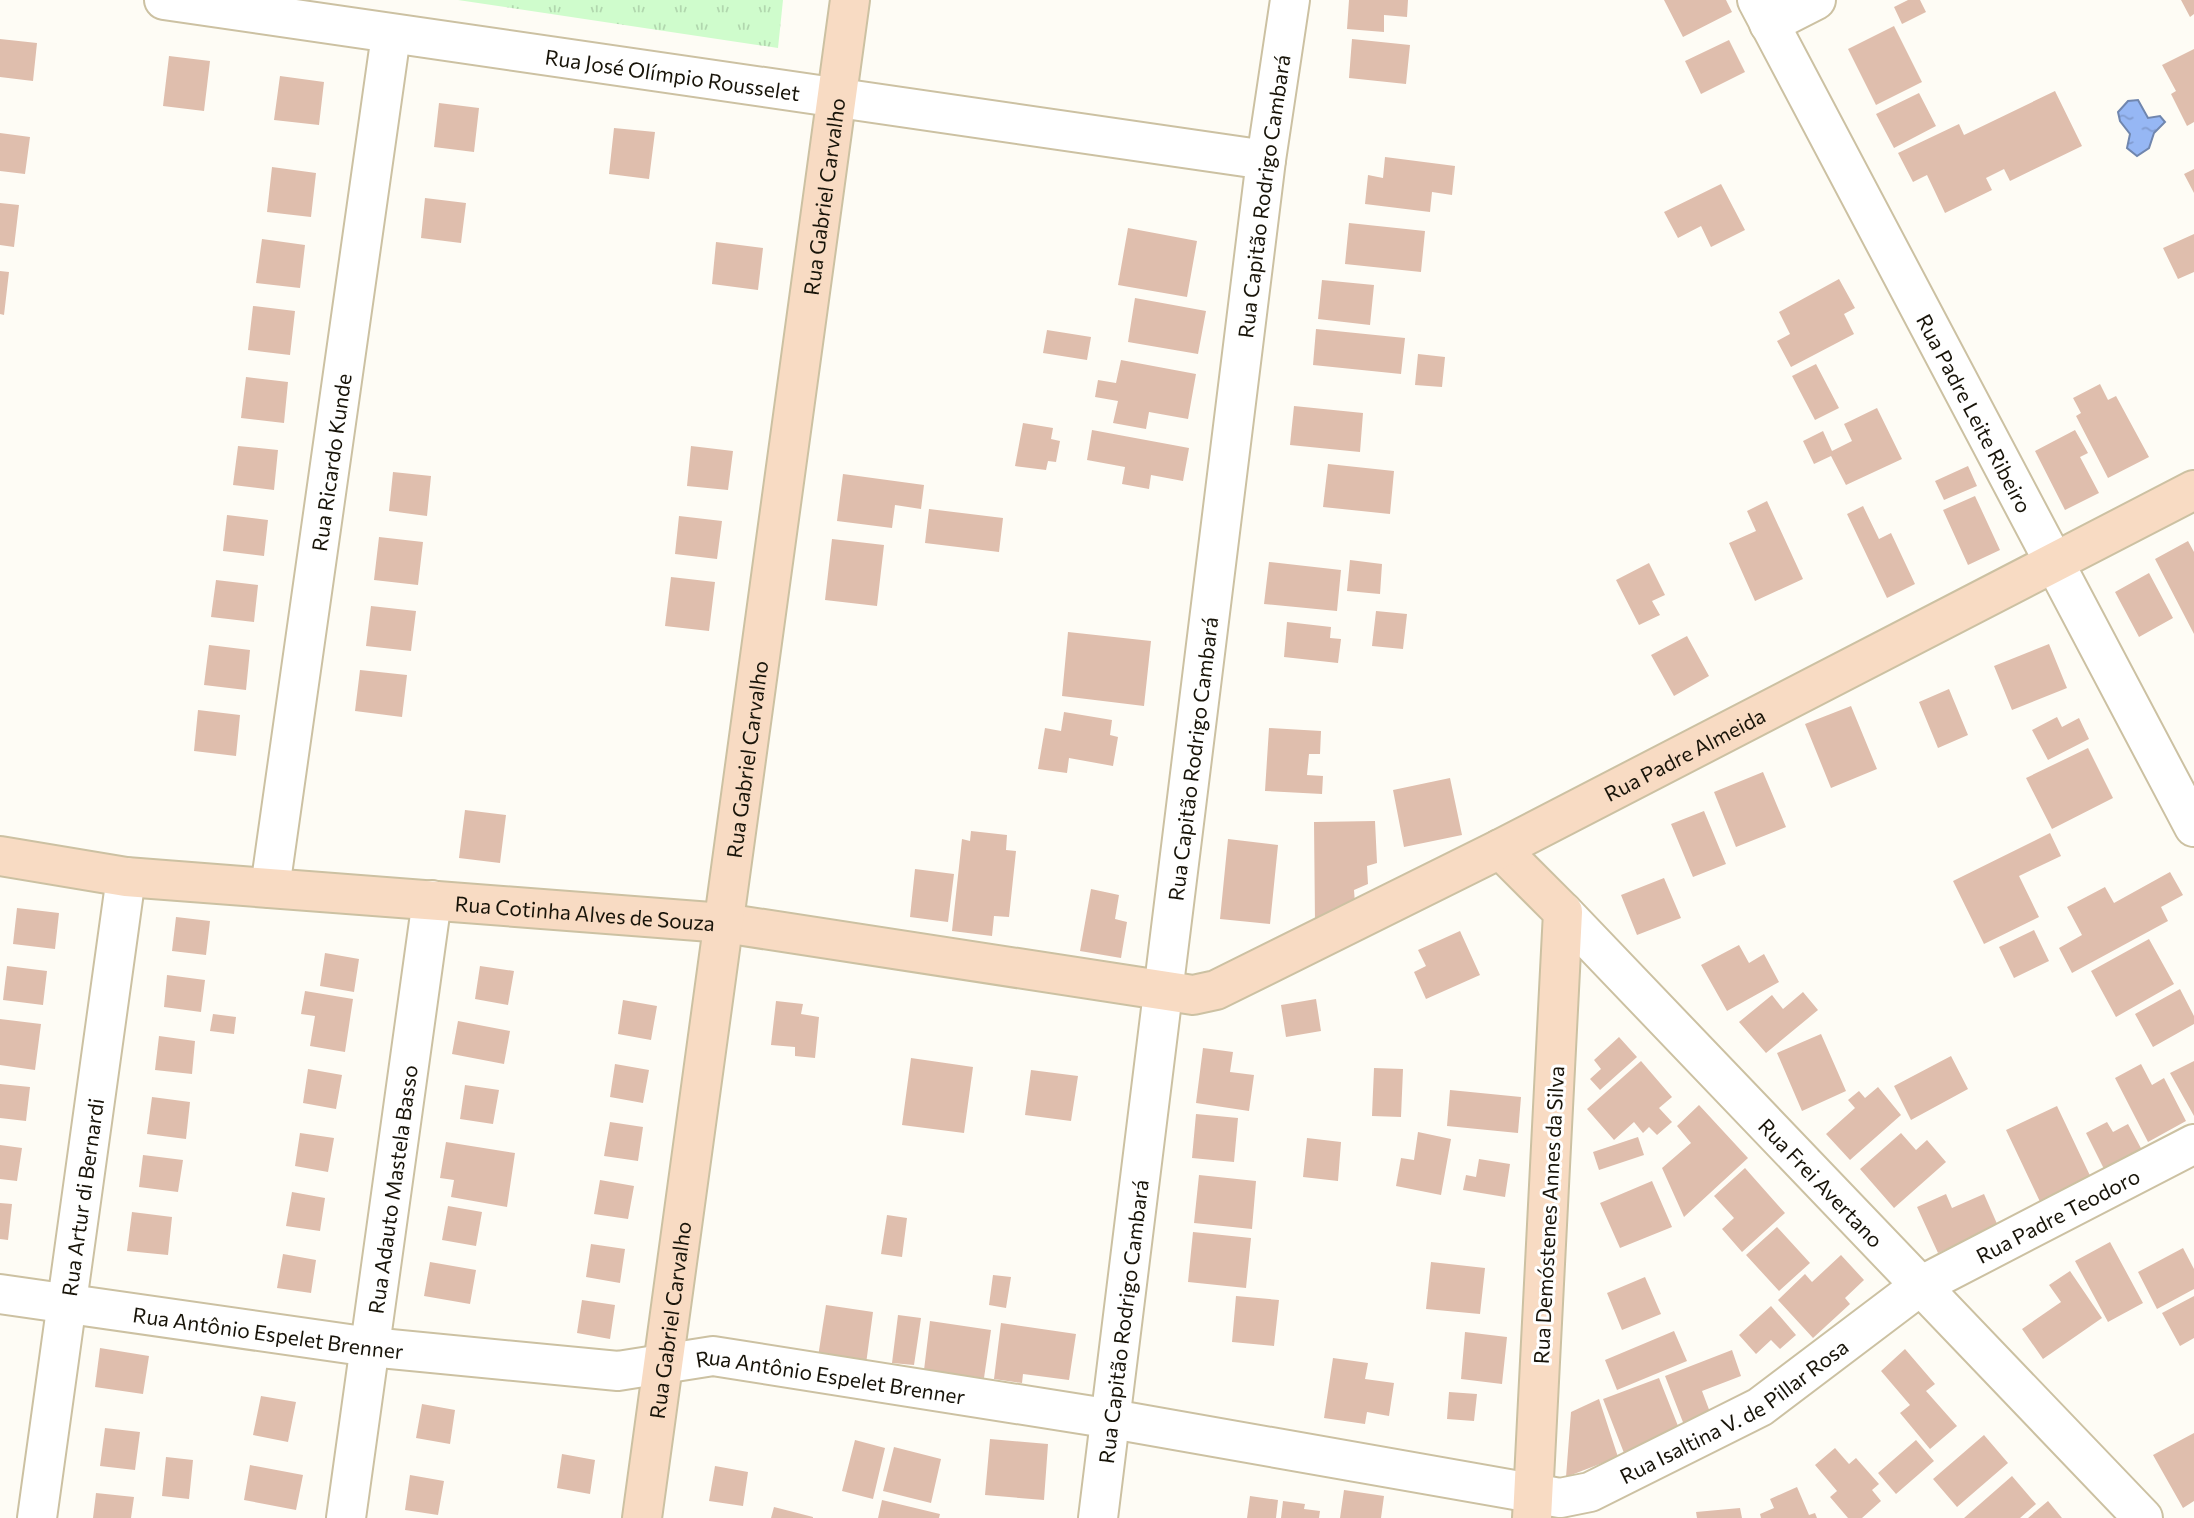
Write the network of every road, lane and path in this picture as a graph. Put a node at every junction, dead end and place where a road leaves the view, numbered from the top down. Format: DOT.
graph roads {
  1 [pos="164,0"];
  2 [pos="850,0"];
  3 [pos="1290,0"];
  4 [pos="1816,0"];
  5 [pos="1763,12"];
  6 [pos="391,35"];
  7 [pos="836,96"];
  8 [pos="1266,160"];
  9 [pos="2194,490"];
  10 [pos="2054,562"];
  11 [pos="2194,827"];
  12 [pos="1500,849"];
  13 [pos="0,856"];
  14 [pos="127,877"];
  15 [pos="270,888"];
  16 [pos="432,900"];
  17 [pos="1563,912"];
  18 [pos="724,923"];
  19 [pos="1166,993"];
  20 [pos="2194,1144"];
  21 [pos="1920,1286"];
  22 [pos="0,1294"];
  23 [pos="68,1306"];
  24 [pos="370,1348"];
  25 [pos="663,1363"];
  26 [pos="1112,1419"];
  27 [pos="1533,1505"];
  28 [pos="2137,1516"];
  29 [pos="37,1518"];
  30 [pos="345,1518"];
  31 [pos="642,1518"];
  32 [pos="1098,1518"];
  1 -- 6 [label="street, Rua José Olímpio Rousselet"];
  2 -- 7 [label="street, Rua Gabriel Carvalho"];
  3 -- 8 [label="street, Rua Capitão Rodrigo Cambará"];
  4 -- 5 [label="street"];
  5 -- 10 [label="street, Rua Padre Leite Ribeiro"];
  6 -- 7 [label="street, Rua José Olímpio Rousselet"];
  6 -- 15 [label="street, Rua Ricardo Kunde"];
  7 -- 8 [label="street, Rua José Olímpio Rousselet"];
  7 -- 18 [label="street, Rua Gabriel Carvalho"];
  8 -- 19 [label="street, Rua Capitão Rodrigo Cambará"];
  9 -- 10 [label="street, Rua Padre Almeida"];
  10 -- 11 [label="street, Rua Padre Leite Ribeiro"];
  10 -- 12 [label="street, Rua Padre Almeida"];
  12 -- 17 [label="street, Rua Frei Avertano"];
  12 -- 19 [label="street, Rua Padre Almeida"];
  13 -- 14 [label="street, Rua Cotinha Alves de Souza"];
  14 -- 15 [label="street, Rua Cotinha Alves de Souza"];
  14 -- 23 [label="street, Rua Artur di Bernardi"];
  15 -- 16 [label="street, Rua Cotinha Alves de Souza"];
  16 -- 18 [label="street, Rua Cotinha Alves de Souza"];
  16 -- 24 [label="street, Rua Adauto Mastela Basso"];
  17 -- 21 [label="street, Rua Frei Avertano"];
  17 -- 27 [label="street, Rua Demóstenes Annes da Silva"];
  18 -- 19 [label="street, Rua Cotinha Alves de Souza"];
  18 -- 25 [label="street, Rua Gabriel Carvalho"];
  19 -- 26 [label="street, Rua Capitão Rodrigo Cambará"];
  20 -- 21 [label="street, Rua Padre Teodoro"];
  21 -- 27 [label="street, Rua Isaltina V. de Pillar Rosa"];
  21 -- 28 [label="street, Rua Frei Avertano"];
  22 -- 23 [label="street, Rua Antônio Espelet Brenner"];
  23 -- 24 [label="street, Rua Antônio Espelet Brenner"];
  23 -- 29 [label="street, Rua Artur di Bernardi"];
  24 -- 25 [label="street, Rua Antônio Espelet Brenner"];
  24 -- 30 [label="street, Rua Adauto Mastela Basso"];
  25 -- 26 [label="street, Rua Antônio Espelet Brenner"];
  25 -- 31 [label="street, Rua Gabriel Carvalho"];
  26 -- 27 [label="street, Rua Antônio Espelet Brenner"];
  26 -- 32 [label="street, Rua Capitão Rodrigo Cambará"];
}
